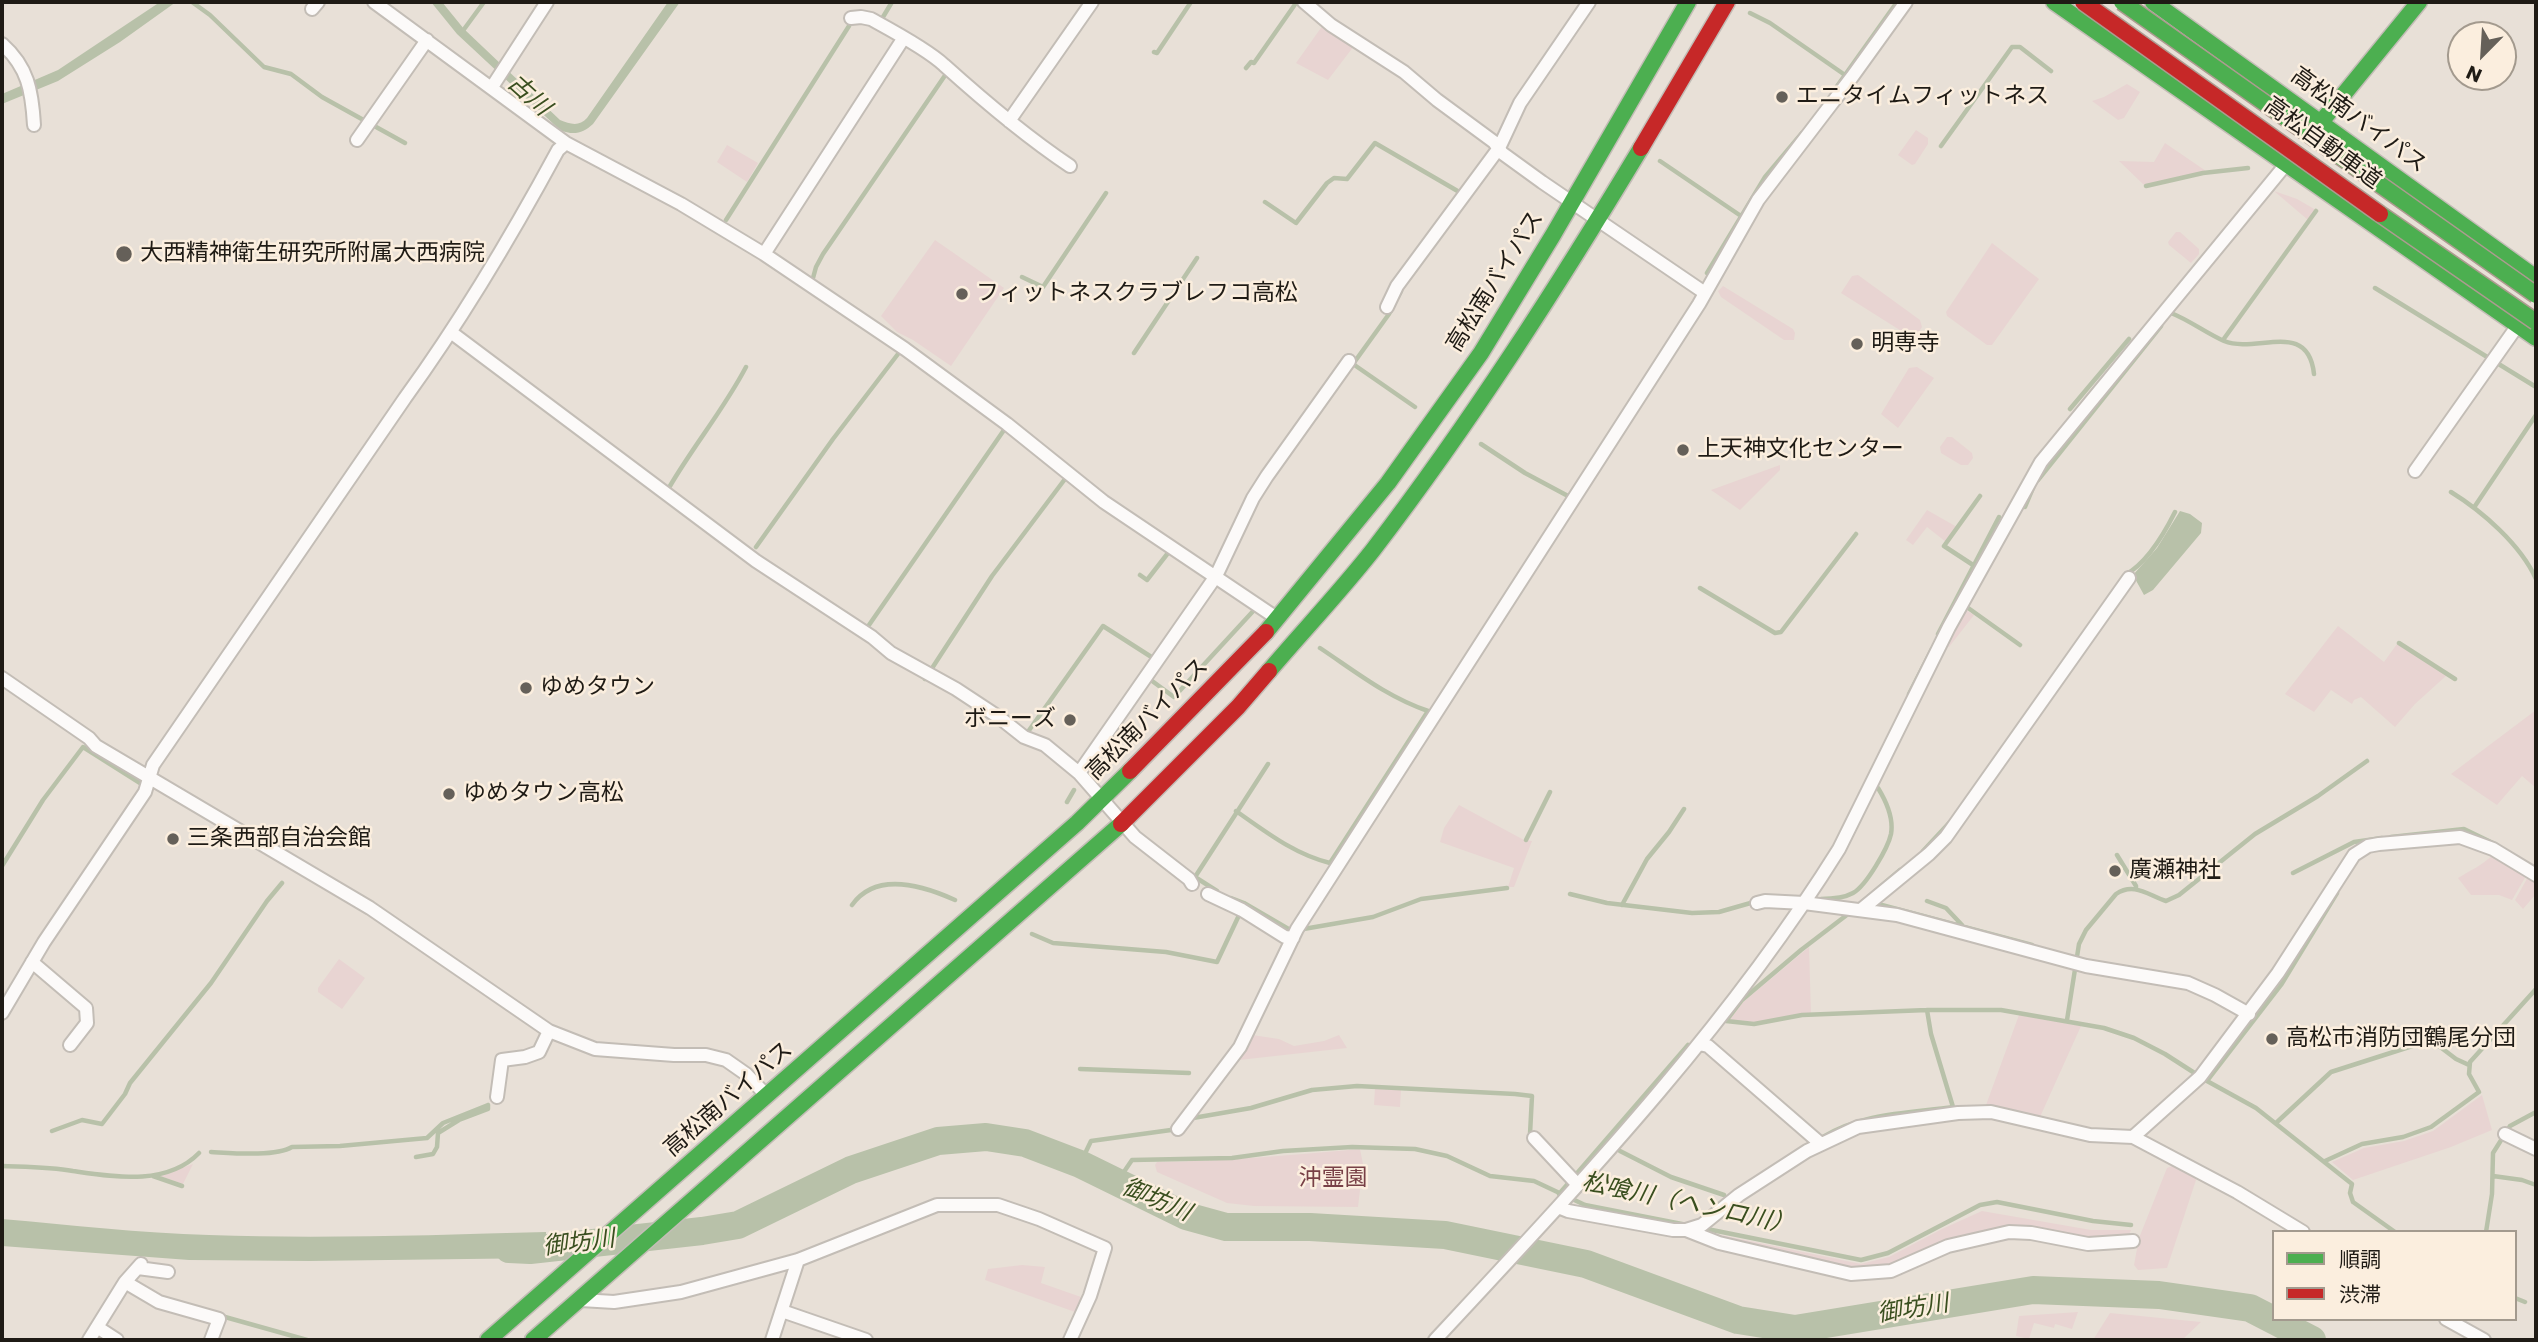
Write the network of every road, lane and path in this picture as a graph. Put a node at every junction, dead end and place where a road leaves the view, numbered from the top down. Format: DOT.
graph roads {
  1 [pos="374,2"];
  2 [pos="547,2"];
  3 [pos="1092,2"];
  4 [pos="1304,2"];
  5 [pos="1589,2"];
  6 [pos="1688,2"];
  7 [pos="1727,2"];
  8 [pos="1906,2"];
  9 [pos="2054,2"];
  10 [pos="2077,2"];
  11 [pos="2083,2"];
  12 [pos="2122,2"];
  13 [pos="2128,2"];
  14 [pos="2153,2"];
  15 [pos="2419,2"];
  16 [pos="851,18"];
  17 [pos="903,38"];
  18 [pos="427,40"];
  19 [pos="2,44"];
  20 [pos="499,76"];
  21 [pos="1009,121"];
  22 [pos="2321,122"];
  23 [pos="34,125"];
  24 [pos="357,139"];
  25 [pos="566,143"];
  26 [pos="1499,148"];
  27 [pos="2287,163"];
  28 [pos="1070,166"];
  29 [pos="1572,203"];
  30 [pos="1597,221"];
  31 [pos="764,254"];
  32 [pos="2536,278"];
  33 [pos="1705,293"];
  34 [pos="2536,295"];
  35 [pos="1388,307"];
  36 [pos="2536,322"];
  37 [pos="2518,325"];
  38 [pos="452,333"];
  39 [pos="2536,338"];
  40 [pos="1349,361"];
  41 [pos="2415,471"];
  42 [pos="1216,576"];
  43 [pos="2129,578"];
  44 [pos="1278,619"];
  45 [pos="2,678"];
  46 [pos="1079,773"];
  47 [pos="150,779"];
  48 [pos="1102,799"];
  49 [pos="1123,823"];
  50 [pos="2536,875"];
  51 [pos="1192,884"];
  52 [pos="1208,894"];
  53 [pos="1757,903"];
  54 [pos="1804,903"];
  55 [pos="1858,908"];
  56 [pos="1293,938"];
  57 [pos="32,962"];
  58 [pos="2,1013"];
  59 [pos="2249,1014"];
  60 [pos="549,1031"];
  61 [pos="1699,1044"];
  62 [pos="71,1045"];
  63 [pos="767,1096"];
  64 [pos="497,1097"];
  65 [pos="1178,1129"];
  66 [pos="2505,1134"];
  67 [pos="2133,1137"];
  68 [pos="1534,1138"];
  69 [pos="1821,1144"];
  70 [pos="2536,1149"];
  71 [pos="1568,1196"];
  72 [pos="1693,1228"];
  73 [pos="2300,1230"];
  74 [pos="2133,1241"];
  75 [pos="799,1259"];
  76 [pos="168,1272"];
  77 [pos="125,1282"];
  78 [pos="581,1300"];
  79 [pos="782,1311"];
  80 [pos="2450,1321"];
  81 [pos="97,1327"];
  82 [pos="89,1340"];
  83 [pos="117,1340"];
  84 [pos="211,1340"];
  85 [pos="488,1340"];
  86 [pos="533,1340"];
  87 [pos="772,1340"];
  88 [pos="866,1340"];
  89 [pos="1070,1340"];
  90 [pos="1435,1340"];
  91 [pos="2484,1340"];
  1 -- 18 [label="street"];
  2 -- 20 [label="street"];
  3 -- 21 [label="street"];
  4 -- 26 [label="street"];
  5 -- 26 [label="street"];
  6 -- 29 [label="main road, 高松南バイパス"];
  7 -- 30 [label="main road"];
  8 -- 33 [label="street"];
  9 -- 27 [label="main road"];
  10 -- 27 [label="main road"];
  11 -- 36 [label="main road, 高松自動車道, bridge"];
  12 -- 34 [label="main road, 高松自動車道, bridge"];
  13 -- 22 [label="main road"];
  14 -- 22 [label="main road, 高松南バイパス"];
  15 -- 22 [label="main road"];
  16 -- 17 [label="street"];
  17 -- 21 [label="street"];
  17 -- 31 [label="street"];
  18 -- 20 [label="street"];
  18 -- 24 [label="street"];
  19 -- 23 [label="street"];
  20 -- 25 [label="street"];
  21 -- 28 [label="street"];
  22 -- 27 [label="main road"];
  22 -- 32 [label="main road, 高松南バイパス"];
  25 -- 31 [label="street"];
  25 -- 38 [label="street"];
  26 -- 29 [label="street"];
  26 -- 35 [label="street"];
  27 -- 37 [label="main road"];
  27 -- 54 [label="street"];
  29 -- 30 [label="street"];
  29 -- 44 [label="main road, 高松南バイパス"];
  30 -- 33 [label="street"];
  30 -- 49 [label="main road"];
  31 -- 42 [label="street"];
  33 -- 56 [label="street"];
  37 -- 39 [label="main road"];
  37 -- 41 [label="street"];
  38 -- 46 [label="street"];
  38 -- 47 [label="street"];
  40 -- 42 [label="street"];
  42 -- 44 [label="street"];
  42 -- 46 [label="street"];
  43 -- 55 [label="street"];
  44 -- 48 [label="main road, 高松南バイパス"];
  45 -- 47 [label="street"];
  46 -- 48 [label="street"];
  47 -- 57 [label="street"];
  47 -- 60 [label="street"];
  48 -- 49 [label="street"];
  48 -- 63 [label="main road, 高松南バイパス"];
  49 -- 51 [label="street"];
  49 -- 78 [label="main road"];
  50 -- 59 [label="street"];
  52 -- 56 [label="street"];
  53 -- 54 [label="street"];
  54 -- 55 [label="street"];
  54 -- 61 [label="street"];
  55 -- 59 [label="street"];
  56 -- 65 [label="street"];
  57 -- 58 [label="street"];
  57 -- 62 [label="street"];
  59 -- 67 [label="street"];
  60 -- 63 [label="street"];
  60 -- 64 [label="street"];
  61 -- 69 [label="street"];
  61 -- 71 [label="street"];
  63 -- 85 [label="main road, 高松南バイパス"];
  66 -- 70 [label="street"];
  67 -- 69 [label="street"];
  67 -- 73 [label="street"];
  68 -- 71 [label="street"];
  69 -- 72 [label="street"];
  71 -- 72 [label="street"];
  71 -- 90 [label="street"];
  72 -- 74 [label="street"];
  75 -- 78 [label="street"];
  75 -- 79 [label="street"];
  75 -- 89 [label="street"];
  76 -- 77 [label="street"];
  77 -- 81 [label="street"];
  77 -- 84 [label="street"];
  78 -- 86 [label="main road"];
  79 -- 87 [label="street"];
  79 -- 88 [label="street"];
  80 -- 91 [label="street"];
  81 -- 82 [label="street"];
  81 -- 83 [label="street"];
}
